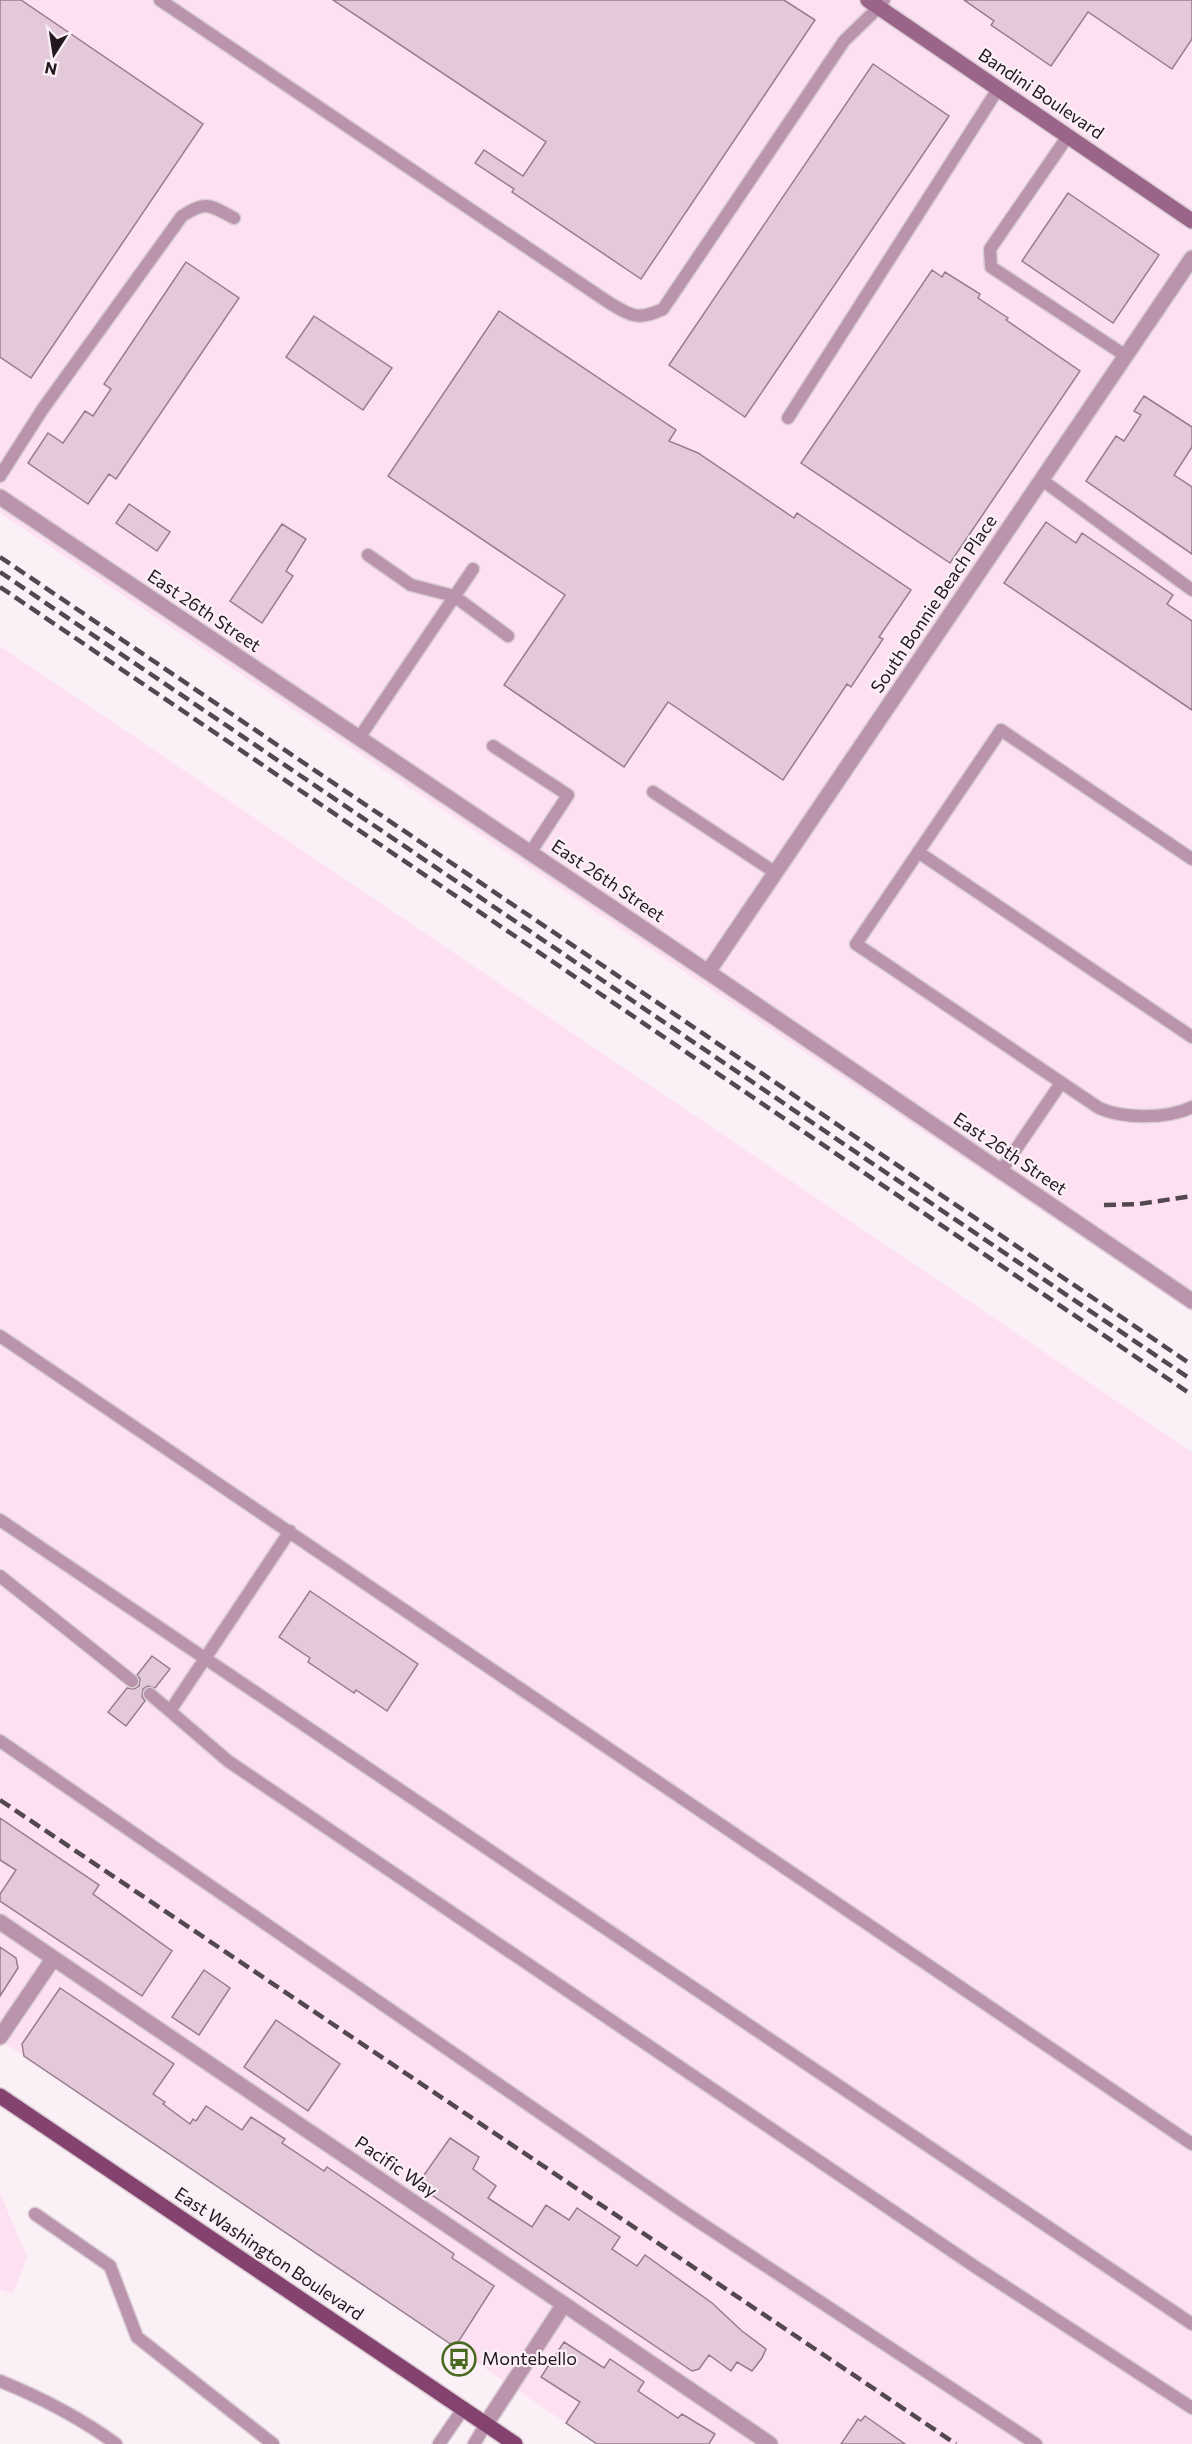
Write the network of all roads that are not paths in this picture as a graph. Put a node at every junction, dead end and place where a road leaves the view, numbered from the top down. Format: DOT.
graph roads {
  1 [pos="160,0"];
  2 [pos="877,2"];
  3 [pos="998,89"];
  4 [pos="1068,136"];
  5 [pos="234,218"];
  6 [pos="1192,221"];
  7 [pos="1192,258"];
  8 [pos="1126,356"];
  9 [pos="788,418"];
  10 [pos="0,476"];
  11 [pos="1042,480"];
  12 [pos="0,497"];
  13 [pos="368,555"];
  14 [pos="472,569"];
  15 [pos="1192,590"];
  16 [pos="454,596"];
  17 [pos="508,636"];
  18 [pos="359,738"];
  19 [pos="493,746"];
  20 [pos="653,792"];
  21 [pos="918,852"];
  22 [pos="530,853"];
  23 [pos="1192,859"];
  24 [pos="776,873"];
  25 [pos="708,972"];
  26 [pos="1192,1036"];
  27 [pos="1061,1083"];
  28 [pos="1192,1107"];
  29 [pos="1001,1171"];
  30 [pos="1192,1301"];
  31 [pos="0,1336"];
  32 [pos="0,1520"];
  33 [pos="290,1532"];
  34 [pos="0,1576"];
  35 [pos="205,1658"];
  36 [pos="132,1681"];
  37 [pos="150,1694"];
  38 [pos="171,1711"];
  39 [pos="0,1741"];
  40 [pos="0,1922"];
  41 [pos="53,1959"];
  42 [pos="0,2037"];
  43 [pos="0,2096"];
  44 [pos="1192,2144"];
  45 [pos="35,2214"];
  46 [pos="564,2304"];
  47 [pos="1192,2324"];
  48 [pos="0,2381"];
  49 [pos="1192,2408"];
  50 [pos="463,2409"];
  51 [pos="486,2424"];
  52 [pos="116,2444"];
  53 [pos="273,2444"];
  54 [pos="439,2444"];
  55 [pos="474,2444"];
  56 [pos="515,2444"];
  57 [pos="770,2444"];
  58 [pos="1036,2444"];
  1 -- 2 [label="lane"];
  2 -- 3 [label="main road, Bandini Boulevard"];
  3 -- 4 [label="main road, Bandini Boulevard"];
  3 -- 9 [label="lane"];
  4 -- 6 [label="main road, Bandini Boulevard"];
  4 -- 8 [label="lane"];
  5 -- 10 [label="lane"];
  7 -- 8 [label="street, South Bonnie Beach Place"];
  8 -- 11 [label="street, South Bonnie Beach Place"];
  11 -- 15 [label="lane"];
  11 -- 24 [label="street, South Bonnie Beach Place"];
  12 -- 18 [label="street, East 26th Street"];
  13 -- 16 [label="lane"];
  14 -- 16 [label="lane"];
  16 -- 17 [label="lane"];
  16 -- 18 [label="lane"];
  18 -- 22 [label="street, East 26th Street"];
  19 -- 22 [label="lane"];
  20 -- 24 [label="lane"];
  21 -- 23 [label="lane"];
  21 -- 26 [label="lane"];
  21 -- 27 [label="lane"];
  22 -- 25 [label="street, East 26th Street"];
  24 -- 25 [label="street, South Bonnie Beach Place"];
  25 -- 29 [label="street, East 26th Street"];
  27 -- 28 [label="lane"];
  27 -- 29 [label="lane"];
  29 -- 30 [label="street, East 26th Street"];
  31 -- 33 [label="lane"];
  32 -- 35 [label="lane"];
  33 -- 35 [label="lane"];
  33 -- 44 [label="lane"];
  34 -- 36 [label="lane"];
  35 -- 38 [label="lane"];
  35 -- 47 [label="lane"];
  37 -- 38 [label="lane"];
  38 -- 49 [label="lane"];
  39 -- 58 [label="lane"];
  40 -- 41 [label="street, Pacific Way"];
  41 -- 42 [label="street"];
  41 -- 46 [label="street, Pacific Way"];
  43 -- 50 [label="main road, East Washington Boulevard"];
  45 -- 53 [label="lane"];
  46 -- 51 [label="street"];
  46 -- 57 [label="street, Pacific Way"];
  48 -- 52 [label="lane"];
  50 -- 51 [label="main road, East Washington Boulevard"];
  50 -- 54 [label="lane"];
  51 -- 55 [label="lane"];
  51 -- 56 [label="main road, East Washington Boulevard"];
}
